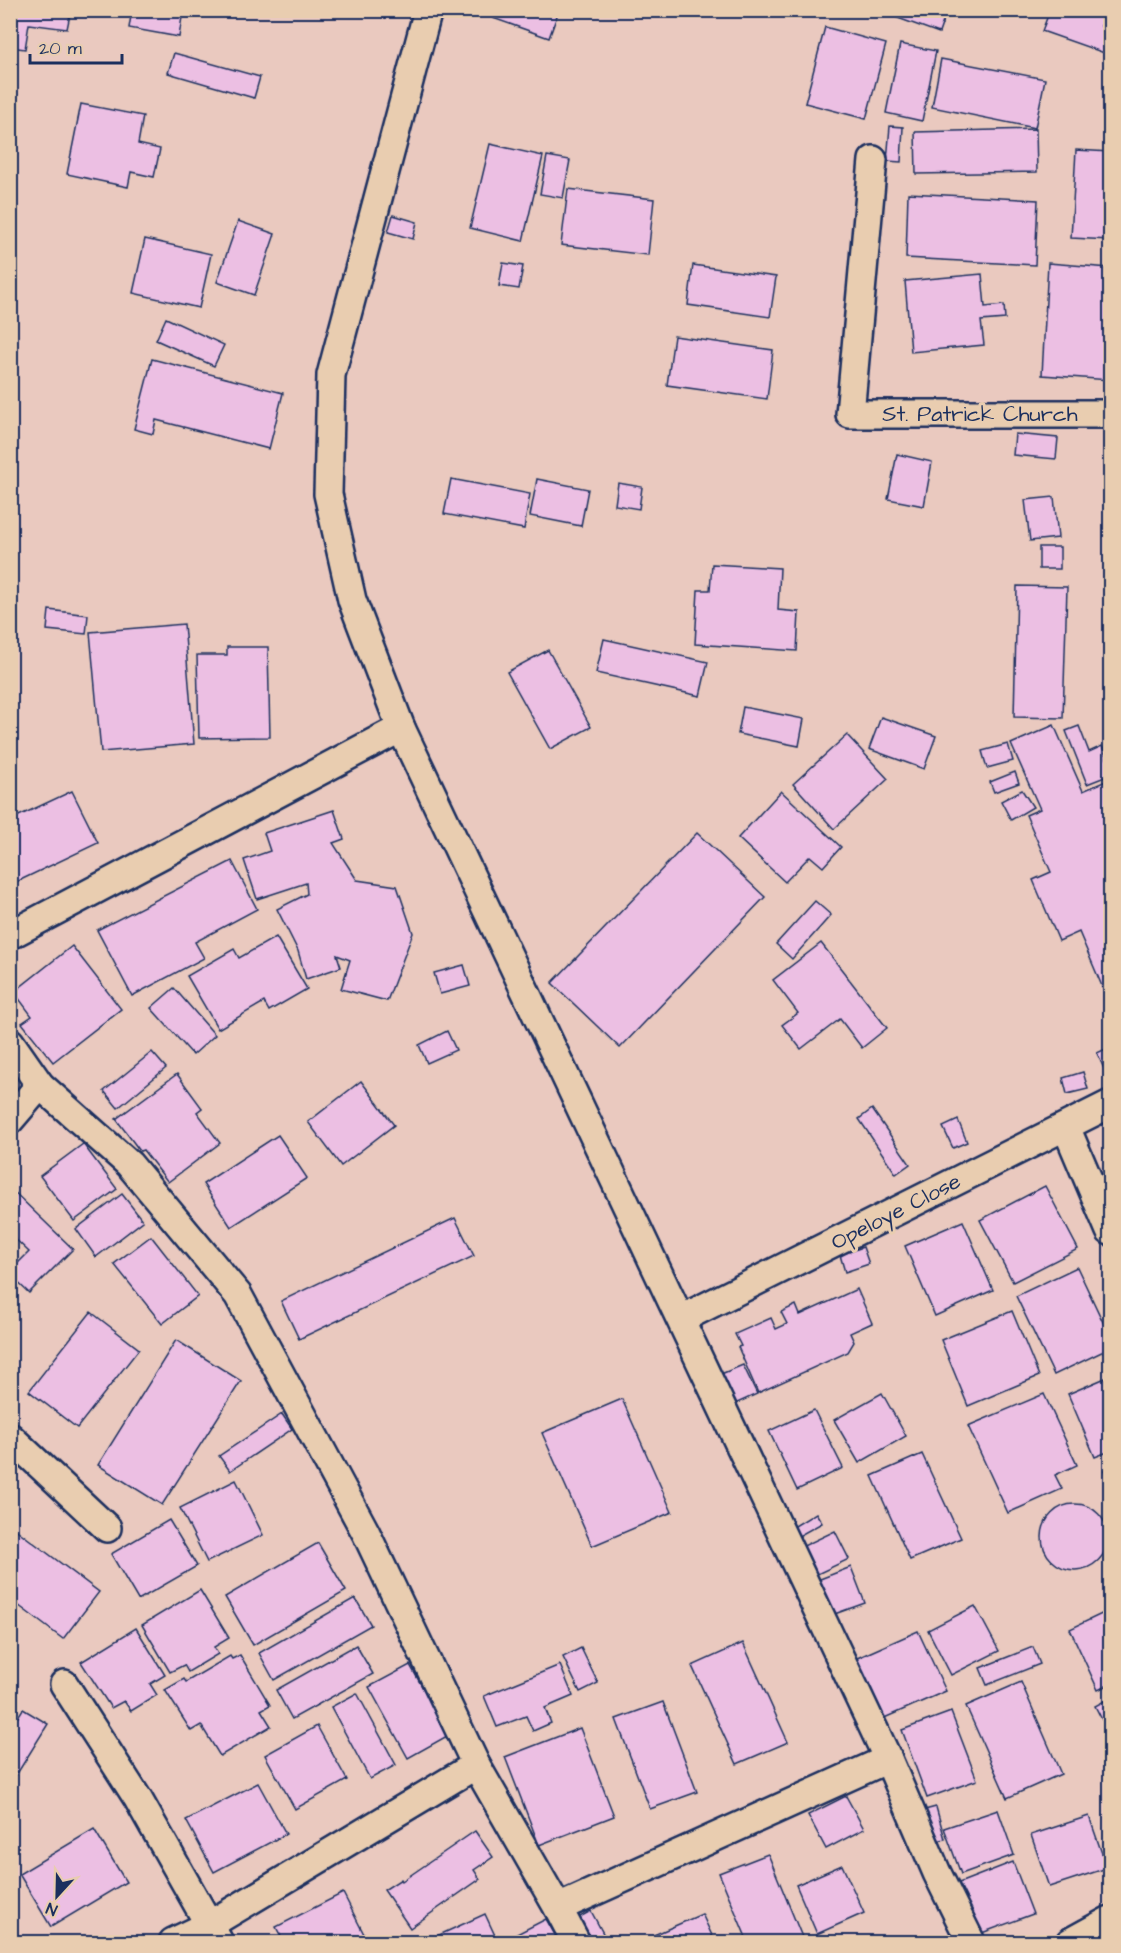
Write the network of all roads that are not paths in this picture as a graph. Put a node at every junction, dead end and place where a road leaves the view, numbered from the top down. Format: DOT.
graph roads {
  1 [pos="428,10"];
  2 [pos="873,160"];
  3 [pos="1110,414"];
  4 [pos="401,728"];
  5 [pos="10,935"];
  6 [pos="10,1042"];
  7 [pos="40,1085"];
  8 [pos="1110,1104"];
  9 [pos="10,1120"];
  10 [pos="1066,1127"];
  11 [pos="1110,1231"];
  12 [pos="681,1319"];
  13 [pos="10,1437"];
  14 [pos="107,1528"];
  15 [pos="64,1684"];
  16 [pos="888,1759"];
  17 [pos="476,1765"];
  18 [pos="558,1908"];
  19 [pos="1110,1920"];
  20 [pos="214,1934"];
  21 [pos="173,1942"];
  22 [pos="576,1942"];
  23 [pos="971,1942"];
  24 [pos="1070,1942"];
  1 -- 4 [label="street"];
  2 -- 3 [label="street, St. Patrick Church"];
  4 -- 5 [label="street"];
  4 -- 12 [label="street"];
  6 -- 7 [label="street"];
  7 -- 9 [label="street"];
  7 -- 17 [label="street"];
  8 -- 10 [label="street, Opeloye Close"];
  10 -- 11 [label="street"];
  10 -- 12 [label="street, Opeloye Close"];
  12 -- 16 [label="street"];
  13 -- 14 [label="street"];
  15 -- 20 [label="street"];
  16 -- 18 [label="street"];
  16 -- 23 [label="street"];
  17 -- 18 [label="street"];
  17 -- 20 [label="street"];
  18 -- 22 [label="street"];
  19 -- 24 [label="street"];
  20 -- 21 [label="street"];
}
